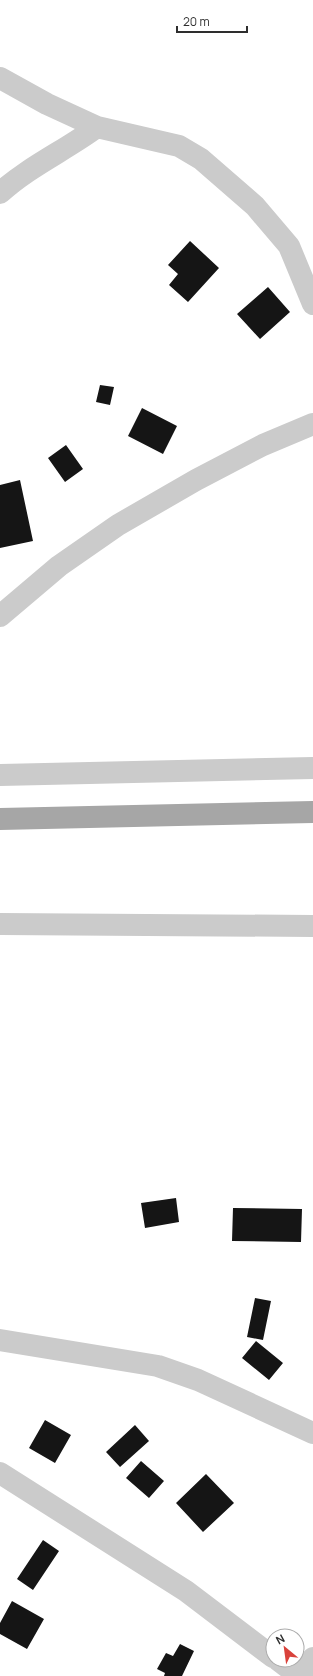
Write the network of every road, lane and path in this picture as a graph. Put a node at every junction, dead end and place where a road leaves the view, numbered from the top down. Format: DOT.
graph roads {
  1 [pos="0,78"];
  2 [pos="97,127"];
  3 [pos="0,193"];
  4 [pos="313,304"];
  5 [pos="313,424"];
  6 [pos="0,616"];
  7 [pos="313,768"];
  8 [pos="0,775"];
  9 [pos="313,812"];
  10 [pos="0,820"];
  11 [pos="0,924"];
  12 [pos="313,926"];
  13 [pos="0,1340"];
  14 [pos="313,1433"];
  15 [pos="0,1473"];
  16 [pos="265,1650"];
  17 [pos="313,1658"];
  18 [pos="288,1668"];
  19 [pos="299,1676"];
  1 -- 2 [label="street"];
  2 -- 3 [label="street"];
  2 -- 4 [label="street"];
  5 -- 6 [label="street"];
  7 -- 8 [label="street"];
  9 -- 10 [label="main road"];
  11 -- 12 [label="street"];
  13 -- 14 [label="street"];
  15 -- 16 [label="street"];
  17 -- 19 [label="street"];
  18 -- 19 [label="street"];
}
